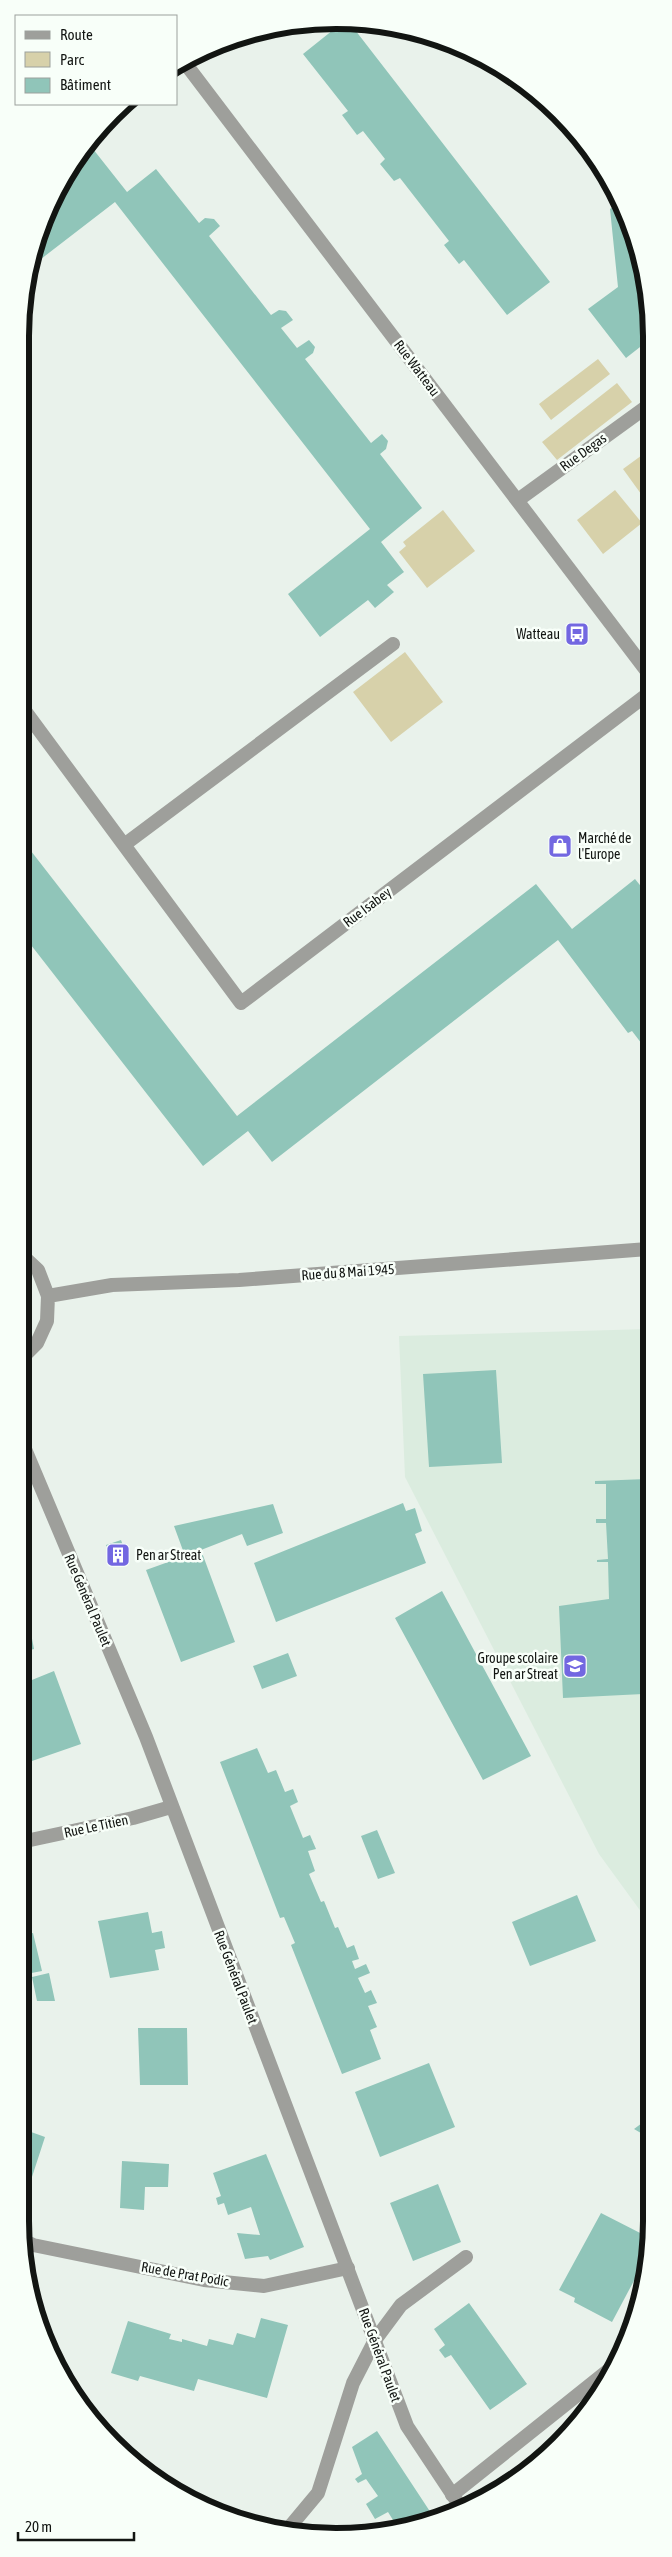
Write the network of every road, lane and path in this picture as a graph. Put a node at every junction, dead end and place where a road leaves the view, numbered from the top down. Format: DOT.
graph roads {
  1 [pos="188,67"];
  2 [pos="643,408"];
  3 [pos="518,500"];
  4 [pos="393,644"];
  5 [pos="643,666"];
  6 [pos="643,698"];
  7 [pos="29,716"];
  8 [pos="124,845"];
  9 [pos="643,1249"];
  10 [pos="29,1262"];
  11 [pos="48,1296"];
  12 [pos="29,1351"];
  13 [pos="29,1459"];
  14 [pos="171,1807"];
  15 [pos="29,1840"];
  16 [pos="29,2243"];
  17 [pos="466,2257"];
  18 [pos="348,2268"];
  19 [pos="374,2340"];
  20 [pos="601,2377"];
  21 [pos="456,2500"];
  22 [pos="291,2525"];
  1 -- 3 [label="street, Rue Watteau"];
  2 -- 3 [label="street, Rue Degas"];
  3 -- 5 [label="street, Rue Watteau"];
  4 -- 8 [label="street"];
  6 -- 8 [label="street, Rue Isabey"];
  7 -- 8 [label="street, Rue Isabey"];
  9 -- 11 [label="street, Rue du 8 Mai 1945"];
  10 -- 11 [label="street"];
  11 -- 12 [label="street"];
  13 -- 14 [label="street, Rue Général Paulet"];
  14 -- 15 [label="street, Rue Le Titien"];
  14 -- 18 [label="street, Rue Général Paulet"];
  16 -- 18 [label="street, Rue de Prat Podic"];
  17 -- 19 [label="street"];
  18 -- 19 [label="street, Rue Général Paulet"];
  19 -- 21 [label="street, Rue Général Paulet"];
  19 -- 22 [label="street"];
  20 -- 21 [label="street"];
}
